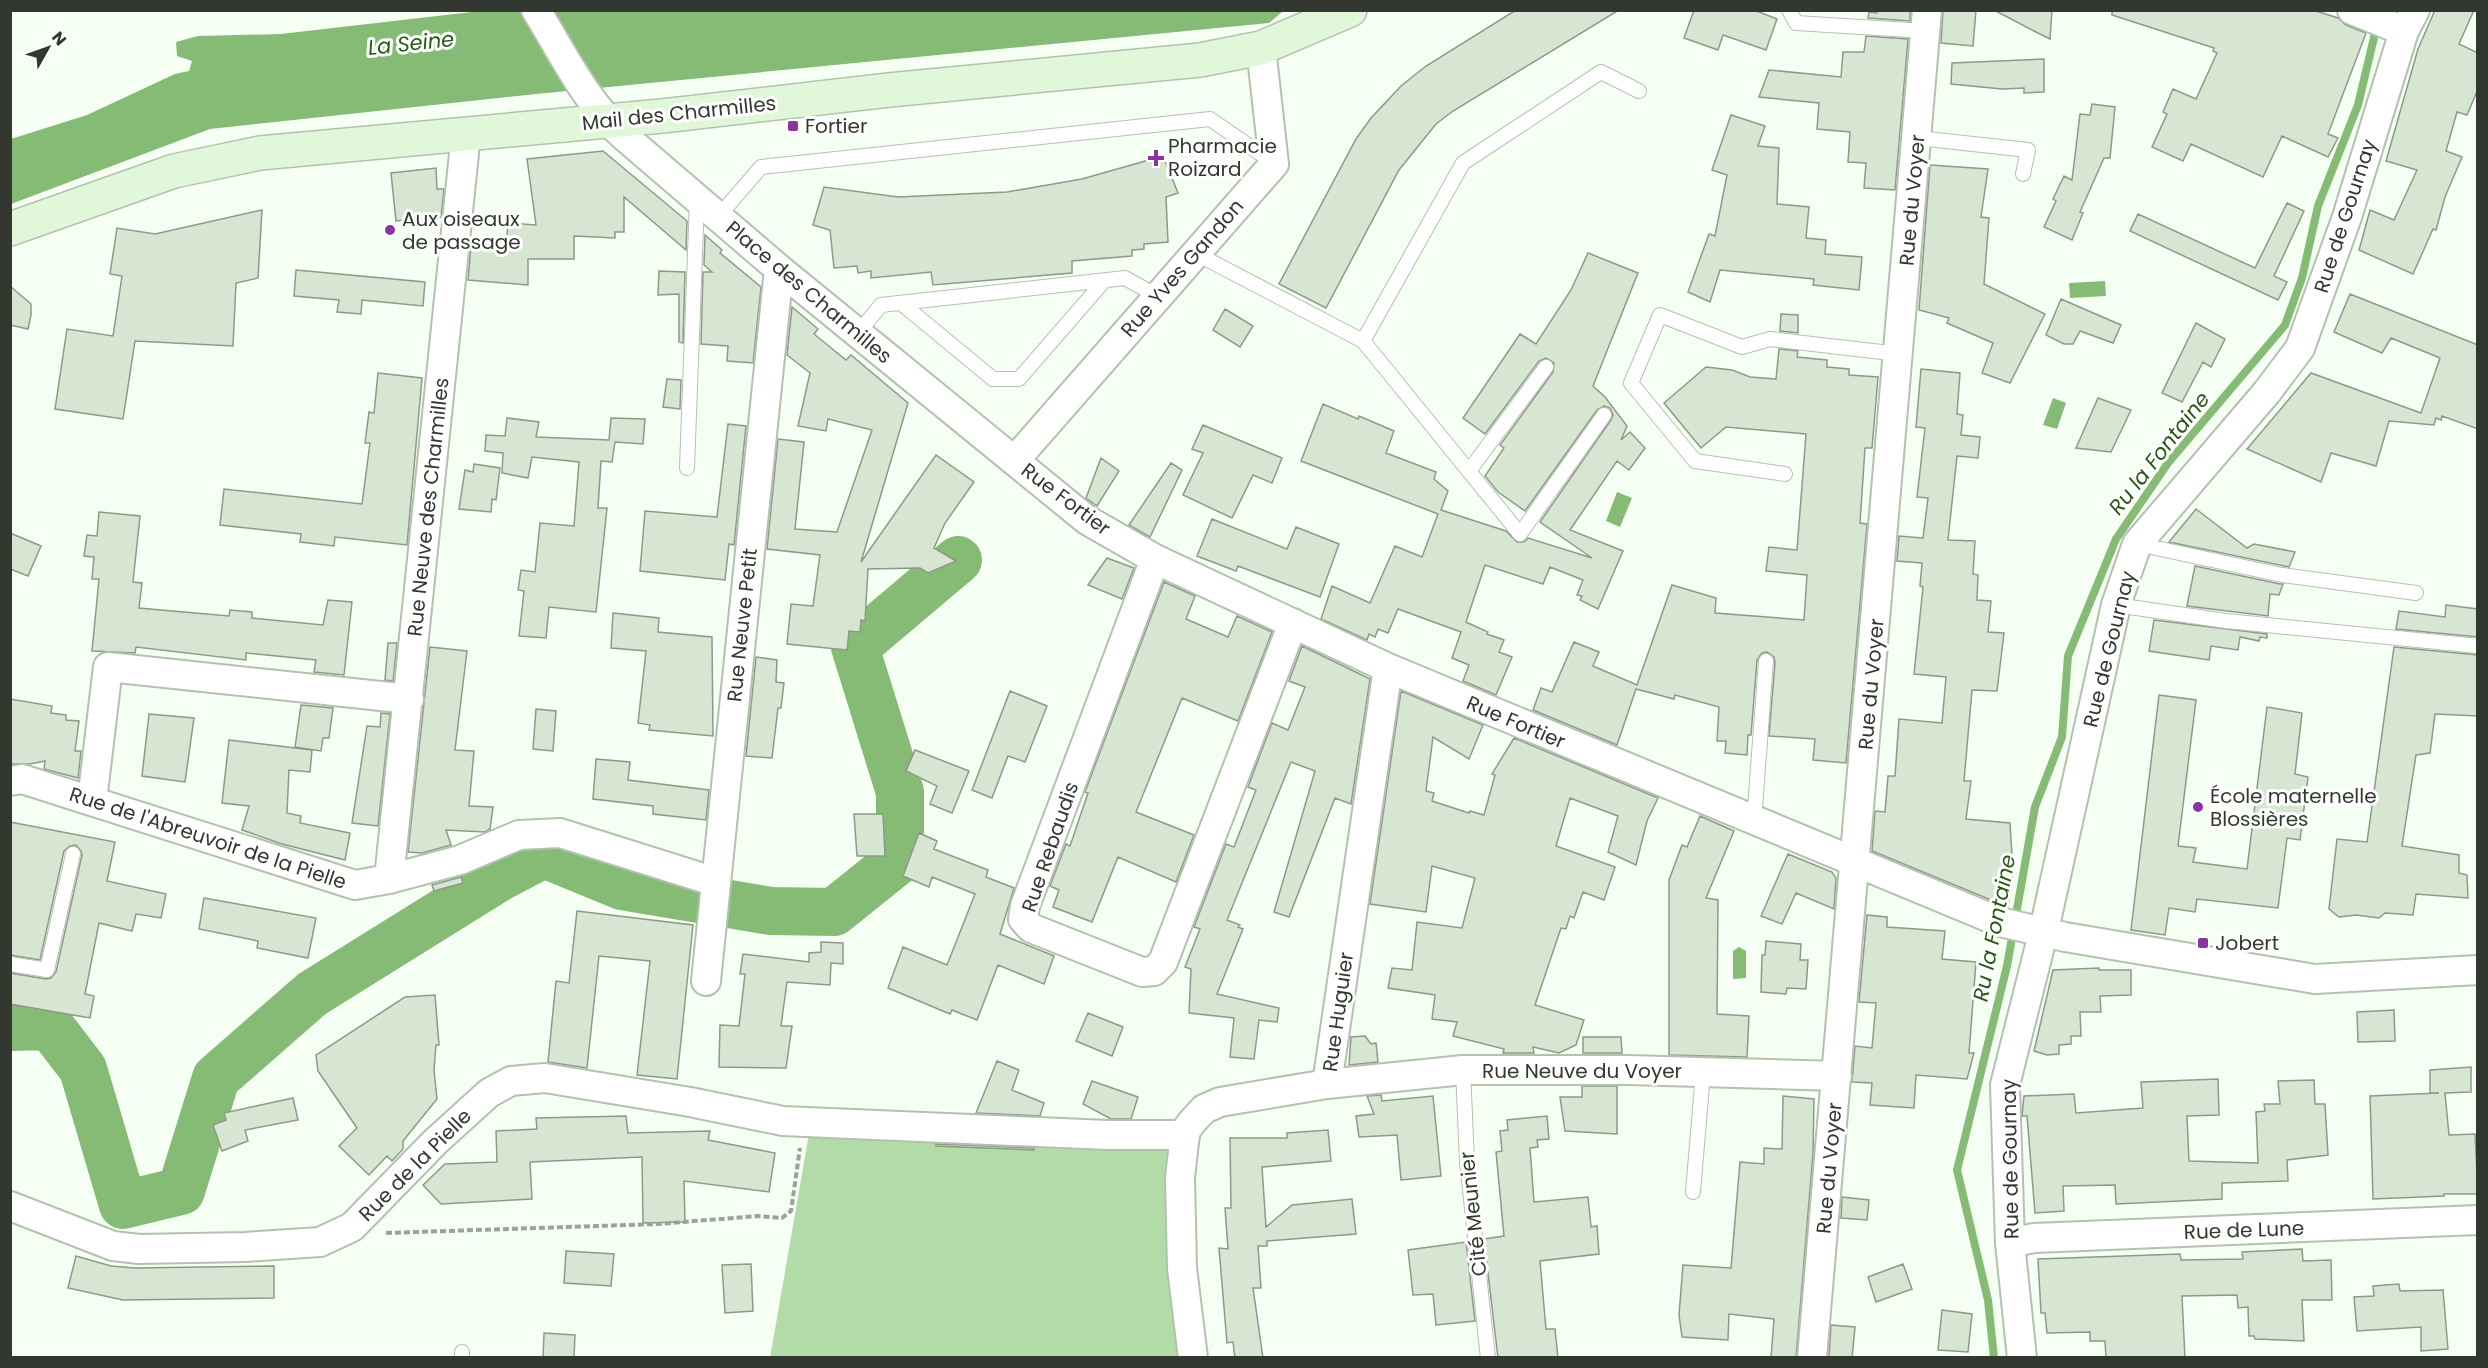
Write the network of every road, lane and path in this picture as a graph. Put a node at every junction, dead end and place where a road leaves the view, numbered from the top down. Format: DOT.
graph roads {
  1 [pos="536,10"];
  2 [pos="1350,10"];
  3 [pos="1789,10"];
  4 [pos="2352,10"];
  5 [pos="1926,21"];
  6 [pos="2404,23"];
  7 [pos="1261,48"];
  8 [pos="1639,91"];
  9 [pos="606,121"];
  10 [pos="466,134"];
  11 [pos="1918,138"];
  12 [pos="1274,164"];
  13 [pos="2023,174"];
  14 [pos="707,208"];
  15 [pos="10,229"];
  16 [pos="1195,253"];
  17 [pos="779,269"];
  18 [pos="1104,281"];
  19 [pos="1157,296"];
  20 [pos="901,303"];
  21 [pos="858,333"];
  22 [pos="1363,341"];
  23 [pos="1899,354"];
  24 [pos="1546,367"];
  25 [pos="1604,415"];
  26 [pos="1015,460"];
  27 [pos="687,468"];
  28 [pos="1469,471"];
  29 [pos="1785,474"];
  30 [pos="2137,544"];
  31 [pos="1155,559"];
  32 [pos="2416,593"];
  33 [pos="2116,605"];
  34 [pos="1293,623"];
  35 [pos="2478,646"];
  36 [pos="1766,660"];
  37 [pos="1388,668"];
  38 [pos="408,699"];
  39 [pos="10,781"];
  40 [pos="92,801"];
  41 [pos="1754,821"];
  42 [pos="73,854"];
  43 [pos="1855,864"];
  44 [pos="389,879"];
  45 [pos="715,895"];
  46 [pos="2022,926"];
  47 [pos="10,964"];
  48 [pos="2478,970"];
  49 [pos="706,981"];
  50 [pos="1463,1070"];
  51 [pos="1703,1072"];
  52 [pos="1837,1076"];
  53 [pos="1327,1084"];
  54 [pos="794,1121"];
  55 [pos="1185,1135"];
  56 [pos="1693,1192"];
  57 [pos="10,1206"];
  58 [pos="2478,1220"];
  59 [pos="352,1227"];
  60 [pos="2010,1243"];
  61 [pos="1192,1358"];
  62 [pos="1488,1358"];
  63 [pos="1812,1358"];
  64 [pos="2022,1358"];
  1 -- 9 [label="street, Place des Charmilles"];
  2 -- 7 [label="main road, Mail des Charmilles"];
  3 -- 5 [label="lane"];
  4 -- 6 [label="street"];
  5 -- 11 [label="street, Rue du Voyer"];
  6 -- 30 [label="street, Rue de Gournay"];
  7 -- 9 [label="main road, Mail des Charmilles"];
  7 -- 12 [label="street"];
  8 -- 22 [label="lane"];
  9 -- 10 [label="main road, Mail des Charmilles"];
  9 -- 14 [label="street, Place des Charmilles"];
  10 -- 15 [label="main road, Mail des Charmilles"];
  10 -- 38 [label="street, Rue Neuve des Charmilles"];
  11 -- 13 [label="lane"];
  11 -- 23 [label="street, Rue du Voyer"];
  12 -- 14 [label="lane"];
  12 -- 16 [label="street, Rue Yves Gandon"];
  14 -- 17 [label="street, Place des Charmilles"];
  14 -- 27 [label="lane"];
  16 -- 19 [label="street, Rue Yves Gandon"];
  16 -- 22 [label="lane"];
  17 -- 21 [label="street, Place des Charmilles"];
  17 -- 45 [label="street, Rue Neuve Petit"];
  18 -- 19 [label="lane"];
  18 -- 20 [label="lane"];
  18 -- 20 [label="lane"];
  19 -- 26 [label="street, Rue Yves Gandon"];
  20 -- 21 [label="lane"];
  21 -- 26 [label="street, Place des Charmilles"];
  22 -- 28 [label="lane"];
  23 -- 29 [label="lane"];
  23 -- 43 [label="street, Rue du Voyer"];
  24 -- 28 [label="lane"];
  25 -- 28 [label="lane"];
  26 -- 31 [label="street, Rue Fortier"];
  30 -- 32 [label="lane"];
  30 -- 33 [label="street, Rue de Gournay"];
  31 -- 34 [label="street, Rue Fortier"];
  31 -- 34 [label="street, Rue Rebaudis"];
  33 -- 35 [label="lane"];
  33 -- 46 [label="street, Rue de Gournay"];
  34 -- 37 [label="street, Rue Fortier"];
  36 -- 41 [label="lane"];
  37 -- 41 [label="street, Rue Fortier"];
  37 -- 53 [label="street, Rue Huguier"];
  38 -- 40 [label="street"];
  38 -- 44 [label="street, Rue Neuve des Charmilles"];
  39 -- 40 [label="street, Rue de l'Abreuvoir de la Pielle"];
  40 -- 44 [label="street, Rue de l'Abreuvoir de la Pielle"];
  41 -- 43 [label="street, Rue Fortier"];
  42 -- 47 [label="lane"];
  43 -- 46 [label="street, Rue Fortier"];
  43 -- 52 [label="street, Rue du Voyer"];
  44 -- 45 [label="street, Rue de l'Abreuvoir de la Pielle"];
  45 -- 49 [label="street, Rue Neuve Petit"];
  46 -- 48 [label="street, Rue Fortier"];
  46 -- 60 [label="street, Rue de Gournay"];
  50 -- 51 [label="street, Rue Neuve du Voyer"];
  50 -- 53 [label="street, Rue Neuve du Voyer"];
  50 -- 62 [label="lane, Cité Meunier"];
  51 -- 52 [label="street, Rue Neuve du Voyer"];
  51 -- 56 [label="lane"];
  52 -- 63 [label="street, Rue du Voyer"];
  53 -- 55 [label="street, Rue Huguier"];
  54 -- 55 [label="street, Rue de la Pielle"];
  54 -- 59 [label="street, Rue de la Pielle"];
  54 -- 59 [label="path"];
  55 -- 61 [label="street, Rue Huguier"];
  57 -- 59 [label="street, Rue de la Pielle"];
  58 -- 60 [label="street, Rue de Lune"];
  60 -- 64 [label="street, Rue de Gournay"];
}
